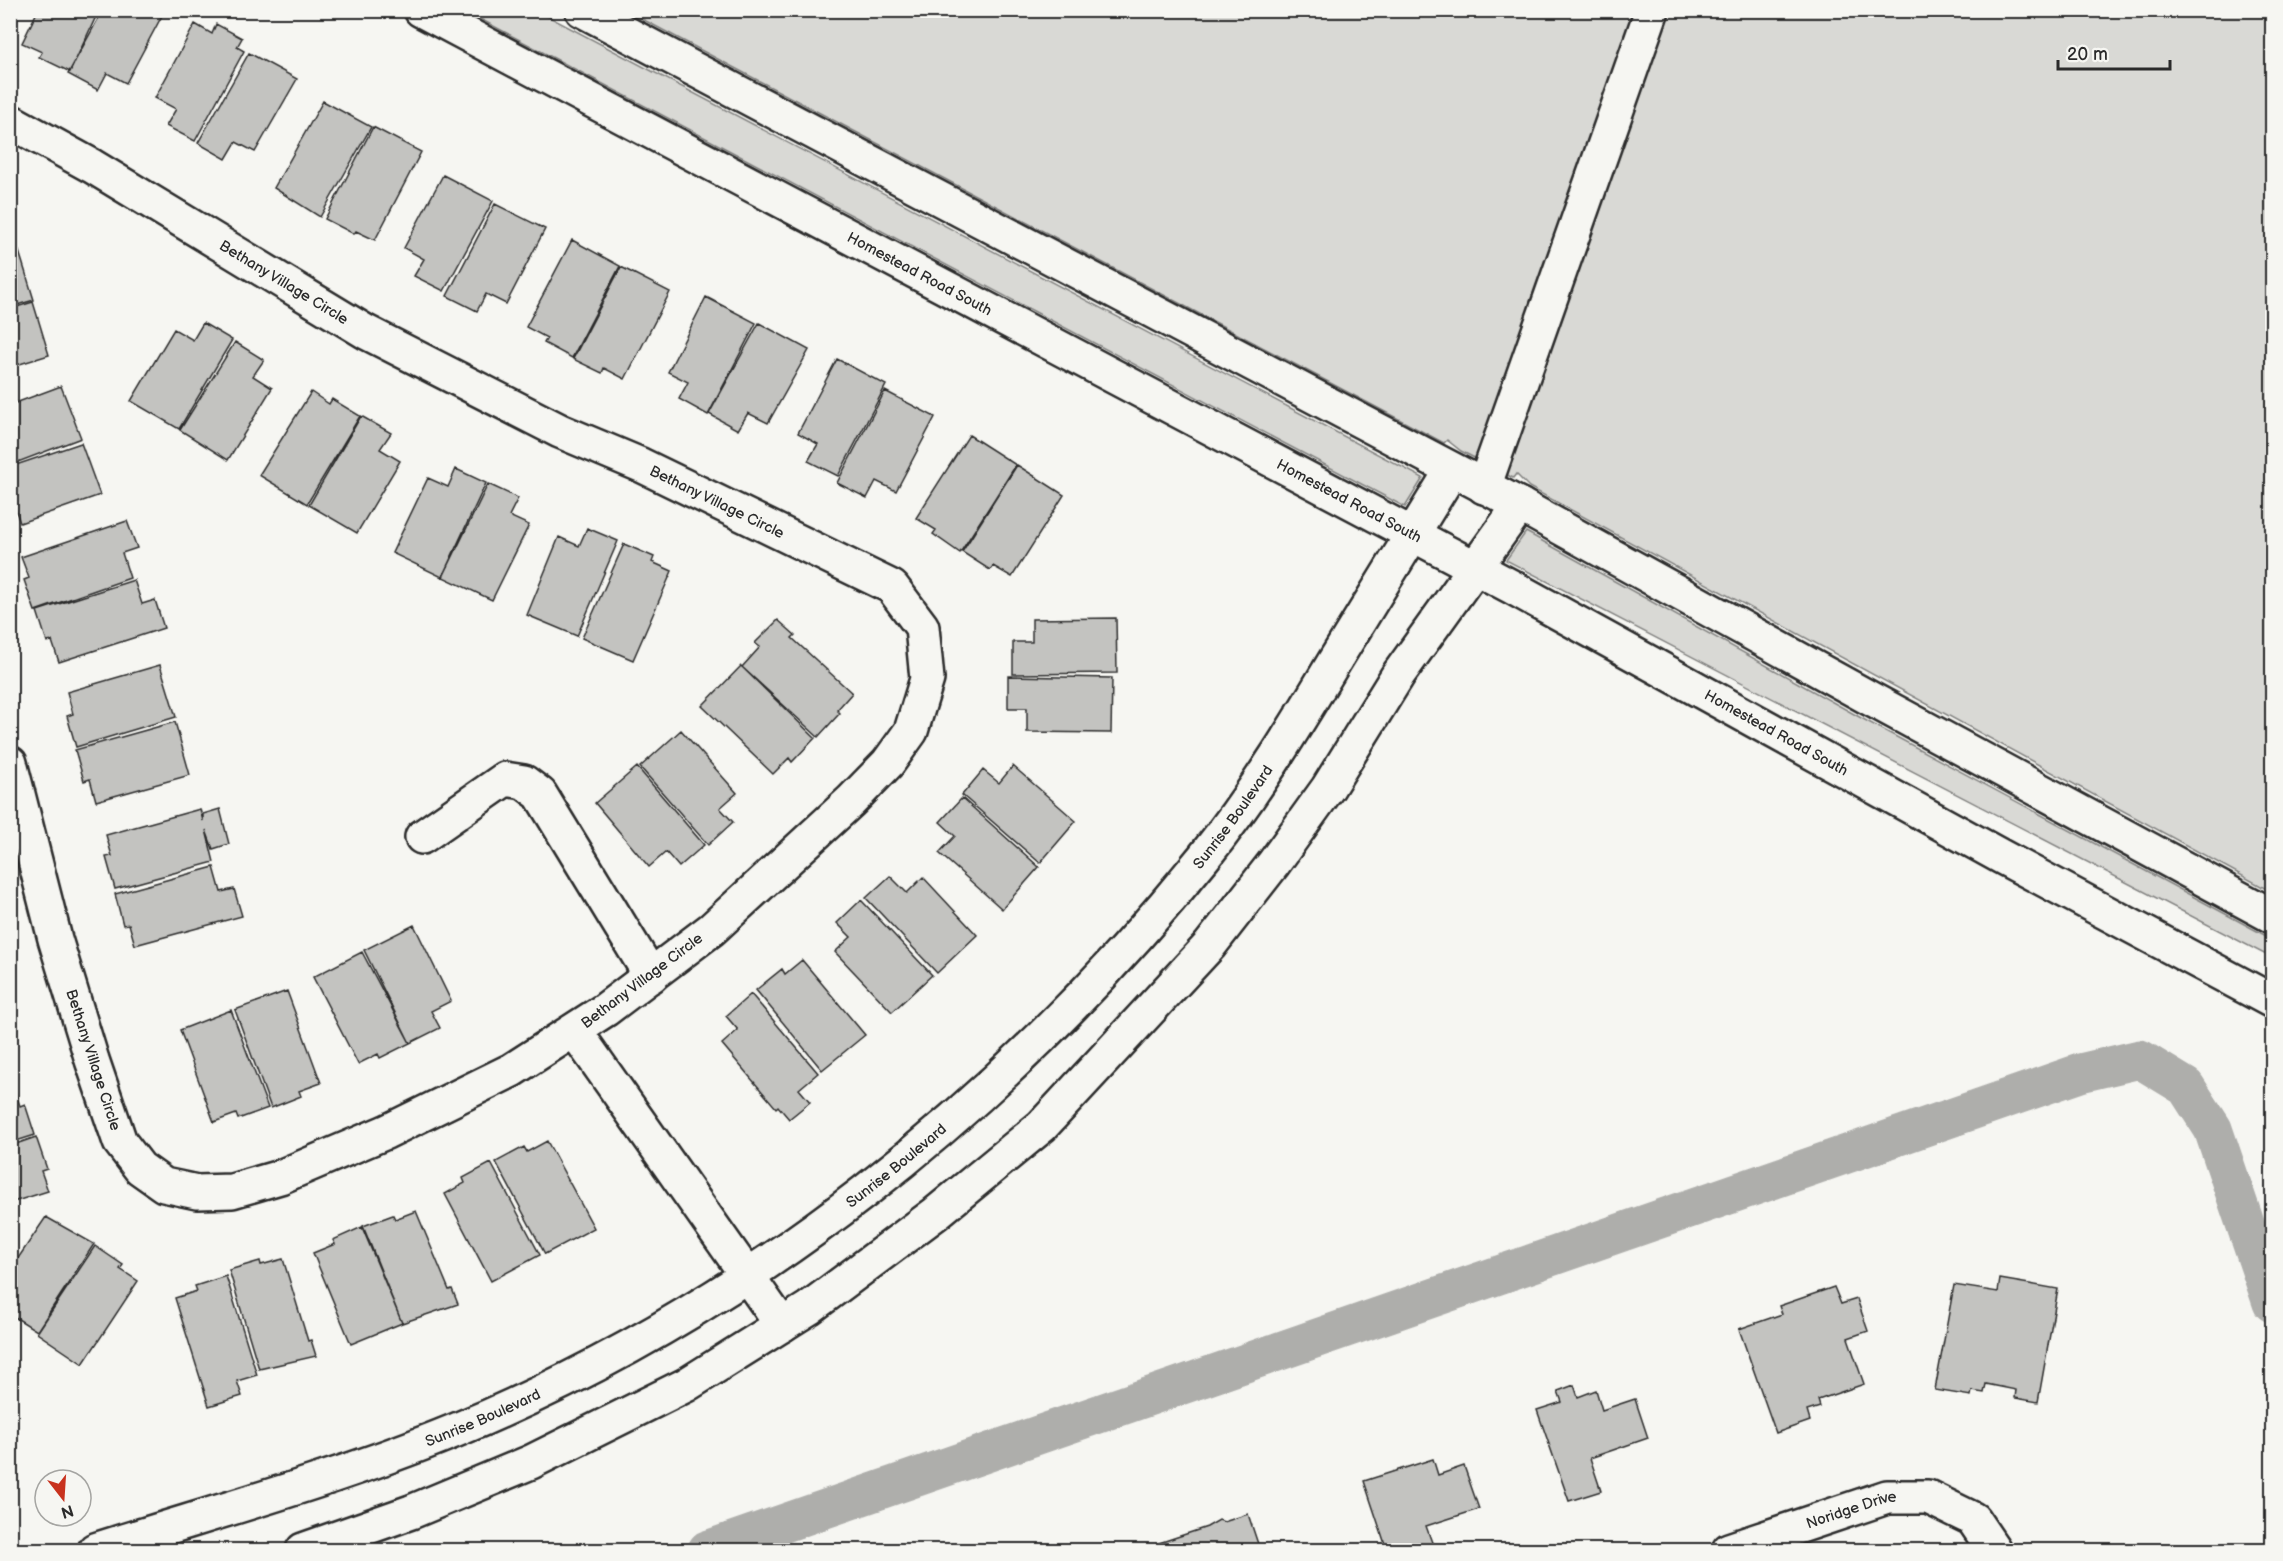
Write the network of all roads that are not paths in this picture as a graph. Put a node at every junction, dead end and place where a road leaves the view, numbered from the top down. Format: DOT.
graph roads {
  1 [pos="421,10"];
  2 [pos="582,10"];
  3 [pos="1652,10"];
  4 [pos="10,121"];
  5 [pos="1452,470"];
  6 [pos="1484,487"];
  7 [pos="1520,505"];
  8 [pos="1413,534"];
  9 [pos="1475,567"];
  10 [pos="10,763"];
  11 [pos="422,837"];
  12 [pos="2272,916"];
  13 [pos="651,976"];
  14 [pos="2272,1001"];
  15 [pos="575,1031"];
  16 [pos="747,1274"];
  17 [pos="782,1325"];
  18 [pos="95,1551"];
  19 [pos="303,1551"];
  20 [pos="1728,1551"];
  21 [pos="1994,1551"];
  1 -- 8 [label="street, Homestead Road South"];
  2 -- 5 [label="street"];
  3 -- 6 [label="street"];
  4 -- 13 [label="street, Bethany Village Circle"];
  5 -- 6 [label="street"];
  5 -- 8 [label="street, Sunrise Boulevard"];
  6 -- 7 [label="street"];
  7 -- 9 [label="street"];
  7 -- 12 [label="street"];
  8 -- 9 [label="street, Homestead Road South"];
  8 -- 16 [label="street, Sunrise Boulevard"];
  9 -- 14 [label="street, Homestead Road South"];
  9 -- 17 [label="street"];
  10 -- 15 [label="street, Bethany Village Circle"];
  11 -- 13 [label="street"];
  13 -- 15 [label="street, Bethany Village Circle"];
  15 -- 16 [label="street, Bethany Village Circle"];
  16 -- 17 [label="street, Bethany Village Circle"];
  16 -- 18 [label="street, Sunrise Boulevard"];
  17 -- 19 [label="street"];
  20 -- 21 [label="street, Noridge Drive"];
}
